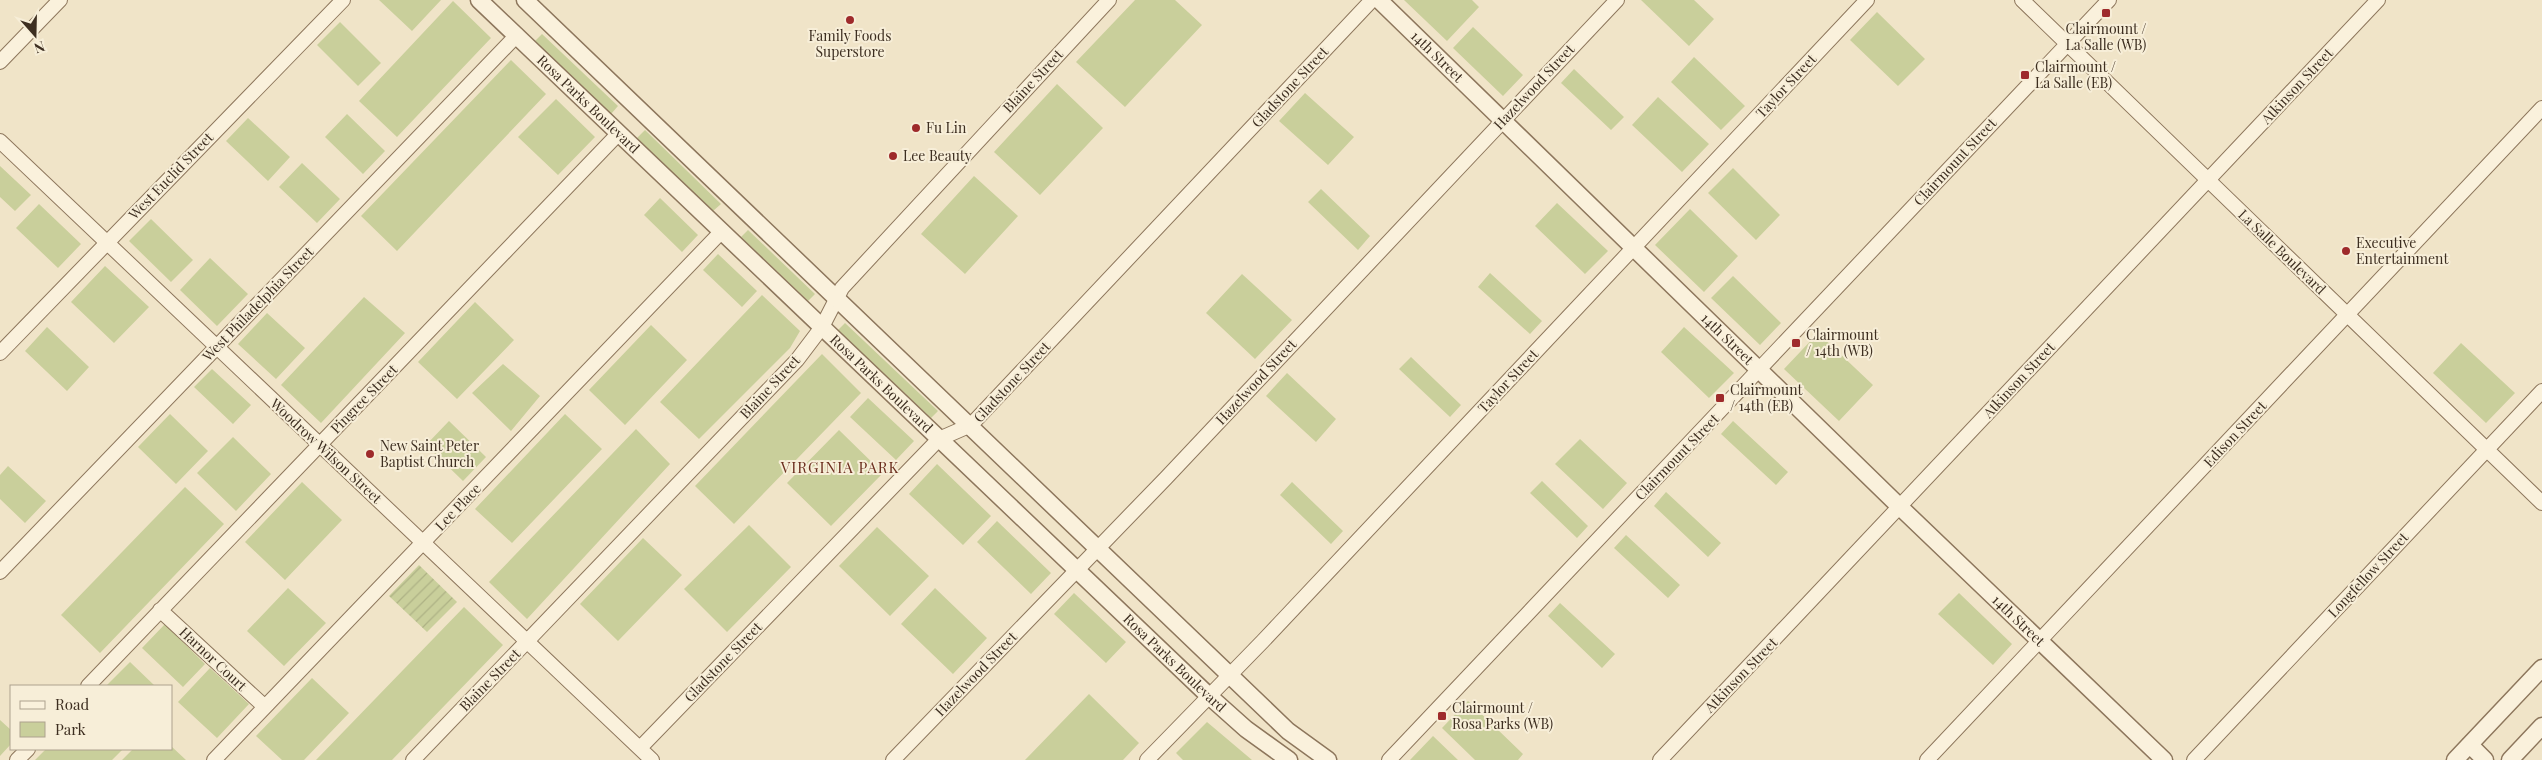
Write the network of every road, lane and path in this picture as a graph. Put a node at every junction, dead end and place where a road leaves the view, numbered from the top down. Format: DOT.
graph roads {
  1 [pos="60,0"];
  2 [pos="343,0"];
  3 [pos="479,0"];
  4 [pos="525,0"];
  5 [pos="1109,0"];
  6 [pos="1372,0"];
  7 [pos="1379,0"];
  8 [pos="1617,0"];
  9 [pos="1867,0"];
  10 [pos="2022,0"];
  11 [pos="2109,0"];
  12 [pos="2378,0"];
  13 [pos="517,35"];
  14 [pos="2067,44"];
  15 [pos="0,62"];
  16 [pos="2542,108"];
  17 [pos="1503,121"];
  18 [pos="619,133"];
  19 [pos="0,141"];
  20 [pos="2208,180"];
  21 [pos="722,232"];
  22 [pos="106,243"];
  23 [pos="1634,247"];
  24 [pos="837,298"];
  25 [pos="2347,315"];
  26 [pos="822,327"];
  27 [pos="216,348"];
  28 [pos="0,353"];
  29 [pos="1760,369"];
  30 [pos="2542,391"];
  31 [pos="971,425"];
  32 [pos="939,439"];
  33 [pos="319,445"];
  34 [pos="2486,450"];
  35 [pos="2542,503"];
  36 [pos="1900,508"];
  37 [pos="424,542"];
  38 [pos="1099,548"];
  39 [pos="1077,570"];
  40 [pos="0,572"];
  41 [pos="160,610"];
  42 [pos="2040,640"];
  43 [pos="527,641"];
  44 [pos="2542,668"];
  45 [pos="1230,675"];
  46 [pos="89,685"];
  47 [pos="1209,696"];
  48 [pos="265,708"];
  49 [pos="2542,726"];
  50 [pos="2470,745"];
  51 [pos="640,748"];
  52 [pos="27,750"];
  53 [pos="17,760"];
  54 [pos="214,760"];
  55 [pos="413,760"];
  56 [pos="652,760"];
  57 [pos="893,760"];
  58 [pos="1147,760"];
  59 [pos="1290,760"];
  60 [pos="1328,760"];
  61 [pos="1389,760"];
  62 [pos="1660,760"];
  63 [pos="1927,760"];
  64 [pos="2164,760"];
  65 [pos="2194,760"];
  66 [pos="2456,760"];
  67 [pos="2485,760"];
  68 [pos="2510,760"];
  1 -- 15 [label="street"];
  2 -- 22 [label="street, West Euclid Street"];
  3 -- 13 [label="street, Rosa Parks Boulevard"];
  4 -- 24 [label="street, Rosa Parks Boulevard"];
  5 -- 24 [label="street, Blaine Street"];
  6 -- 31 [label="street, Gladstone Street"];
  7 -- 17 [label="street, 14th Street"];
  8 -- 17 [label="street, Hazelwood Street"];
  9 -- 23 [label="street, Taylor Street"];
  10 -- 14 [label="street, La Salle Boulevard"];
  11 -- 14 [label="street, Clairmount Street"];
  12 -- 20 [label="street, Atkinson Street"];
  13 -- 18 [label="street, Rosa Parks Boulevard"];
  13 -- 27 [label="street, West Philadelphia Street"];
  14 -- 20 [label="street, La Salle Boulevard"];
  14 -- 29 [label="street, Clairmount Street"];
  16 -- 25 [label="street, Edison Street"];
  17 -- 23 [label="street, 14th Street"];
  17 -- 38 [label="street, Hazelwood Street"];
  18 -- 21 [label="street, Rosa Parks Boulevard"];
  18 -- 33 [label="street, Pingree Street"];
  19 -- 22 [label="street, Woodrow Wilson Street"];
  20 -- 25 [label="street, La Salle Boulevard"];
  20 -- 36 [label="street, Atkinson Street"];
  21 -- 26 [label="street, Rosa Parks Boulevard"];
  21 -- 37 [label="street, Lee Place"];
  22 -- 27 [label="street, Woodrow Wilson Street"];
  22 -- 28 [label="street, West Euclid Street"];
  23 -- 29 [label="street, 14th Street"];
  23 -- 45 [label="street, Taylor Street"];
  24 -- 26 [label="street, Blaine Street"];
  24 -- 31 [label="street, Rosa Parks Boulevard"];
  25 -- 34 [label="street, La Salle Boulevard"];
  25 -- 42 [label="street, Edison Street"];
  26 -- 32 [label="street, Rosa Parks Boulevard"];
  26 -- 43 [label="street, Blaine Street"];
  27 -- 33 [label="street, Woodrow Wilson Street"];
  27 -- 40 [label="street, West Philadelphia Street"];
  29 -- 36 [label="street, 14th Street"];
  29 -- 61 [label="street, Clairmount Street"];
  30 -- 34 [label="street, Longfellow Street"];
  31 -- 32 [label="street, Gladstone Street"];
  31 -- 38 [label="street, Rosa Parks Boulevard"];
  32 -- 39 [label="street, Rosa Parks Boulevard"];
  32 -- 51 [label="street, Gladstone Street"];
  33 -- 37 [label="street, Woodrow Wilson Street"];
  33 -- 41 [label="street, Pingree Street"];
  34 -- 35 [label="street, La Salle Boulevard"];
  34 -- 65 [label="street, Longfellow Street"];
  36 -- 42 [label="street, 14th Street"];
  36 -- 62 [label="street, Atkinson Street"];
  37 -- 43 [label="street, Woodrow Wilson Street"];
  37 -- 48 [label="street, Lee Place"];
  38 -- 39 [label="street, Hazelwood Street"];
  38 -- 45 [label="street, Rosa Parks Boulevard"];
  39 -- 47 [label="street, Rosa Parks Boulevard"];
  39 -- 57 [label="street, Hazelwood Street"];
  41 -- 46 [label="street, Pingree Street"];
  41 -- 48 [label="street, Harnor Court"];
  42 -- 63 [label="street, Edison Street"];
  42 -- 64 [label="street, 14th Street"];
  43 -- 51 [label="street, Woodrow Wilson Street"];
  43 -- 55 [label="street, Blaine Street"];
  44 -- 50 [label="street"];
  45 -- 47 [label="street, Taylor Street"];
  45 -- 60 [label="street, Rosa Parks Boulevard"];
  47 -- 58 [label="street, Taylor Street"];
  47 -- 59 [label="street, Rosa Parks Boulevard"];
  48 -- 54 [label="street, Lee Place"];
  49 -- 68 [label="street"];
  50 -- 66 [label="street"];
  50 -- 67 [label="street"];
  51 -- 56 [label="street, Woodrow Wilson Street"];
  52 -- 53 [label="street"];
}
